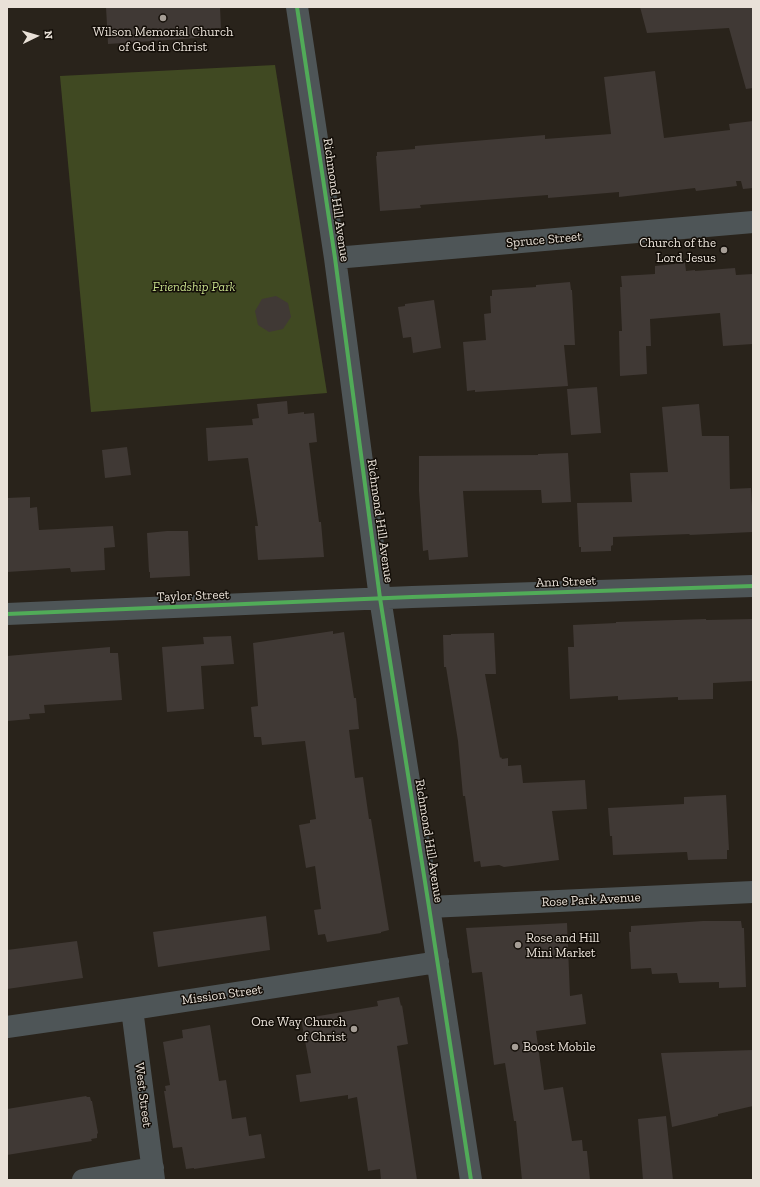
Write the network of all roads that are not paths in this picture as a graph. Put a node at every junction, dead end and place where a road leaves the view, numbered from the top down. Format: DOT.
graph roads {
  1 [pos="297,7"];
  2 [pos="753,222"];
  3 [pos="335,258"];
  4 [pos="753,586"];
  5 [pos="380,598"];
  6 [pos="7,614"];
  7 [pos="753,892"];
  8 [pos="429,907"];
  9 [pos="438,962"];
  10 [pos="132,1009"];
  11 [pos="7,1027"];
  12 [pos="153,1174"];
  13 [pos="83,1180"];
  14 [pos="471,1180"];
  1 -- 3 [label="street, Richmond Hill Avenue"];
  2 -- 3 [label="street, Spruce Street"];
  3 -- 5 [label="street, Richmond Hill Avenue"];
  4 -- 5 [label="street, Ann Street"];
  5 -- 6 [label="street, Taylor Street"];
  5 -- 8 [label="street, Richmond Hill Avenue"];
  7 -- 8 [label="street, Rose Park Avenue"];
  8 -- 9 [label="street, Richmond Hill Avenue"];
  9 -- 10 [label="street, Mission Street"];
  9 -- 14 [label="street, Richmond Hill Avenue"];
  10 -- 11 [label="street, Mission Street"];
  10 -- 12 [label="street, West Street"];
  12 -- 13 [label="street"];
}
